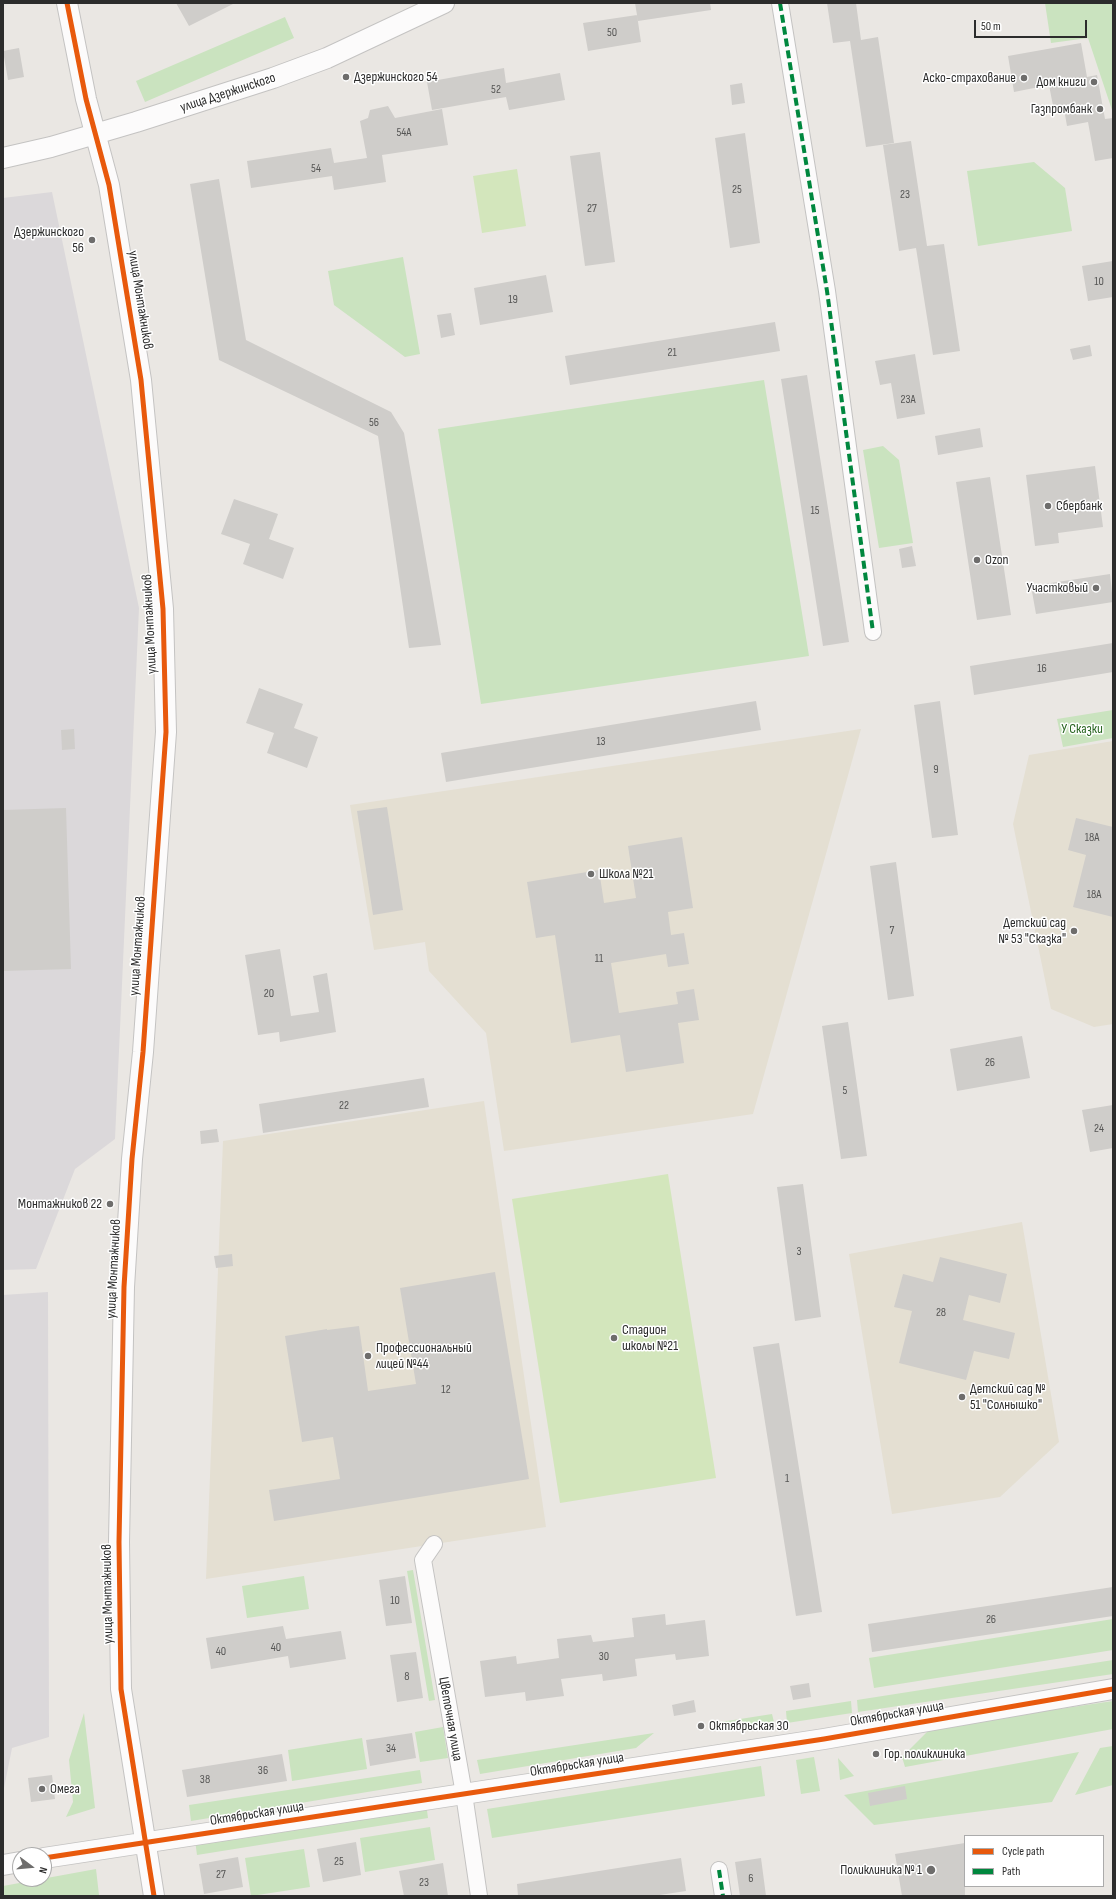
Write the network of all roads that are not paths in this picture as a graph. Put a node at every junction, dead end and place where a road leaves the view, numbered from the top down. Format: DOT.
graph roads {
  1 [pos="67,3"];
  2 [pos="444,3"];
  3 [pos="780,3"];
  4 [pos="95,134"];
  5 [pos="3,158"];
  6 [pos="873,632"];
  7 [pos="434,1544"];
  8 [pos="1113,1688"];
  9 [pos="464,1794"];
  10 [pos="146,1843"];
  11 [pos="52,1857"];
  12 [pos="719,1870"];
  13 [pos="154,1896"];
  14 [pos="479,1896"];
  15 [pos="723,1896"];
  1 -- 4 [label="street, улица Монтажников"];
  2 -- 4 [label="street, улица Дзержинского"];
  3 -- 6 [label="street"];
  4 -- 5 [label="street, улица Дзержинского"];
  4 -- 10 [label="street, улица Монтажников"];
  7 -- 9 [label="street, Цветочная улица"];
  8 -- 9 [label="street, Октябрьская улица"];
  9 -- 10 [label="street, Октябрьская улица"];
  9 -- 14 [label="street, Цветочная улица"];
  10 -- 11 [label="street, Октябрьская улица"];
  10 -- 13 [label="street, улица Монтажников"];
  12 -- 15 [label="street"];
}
